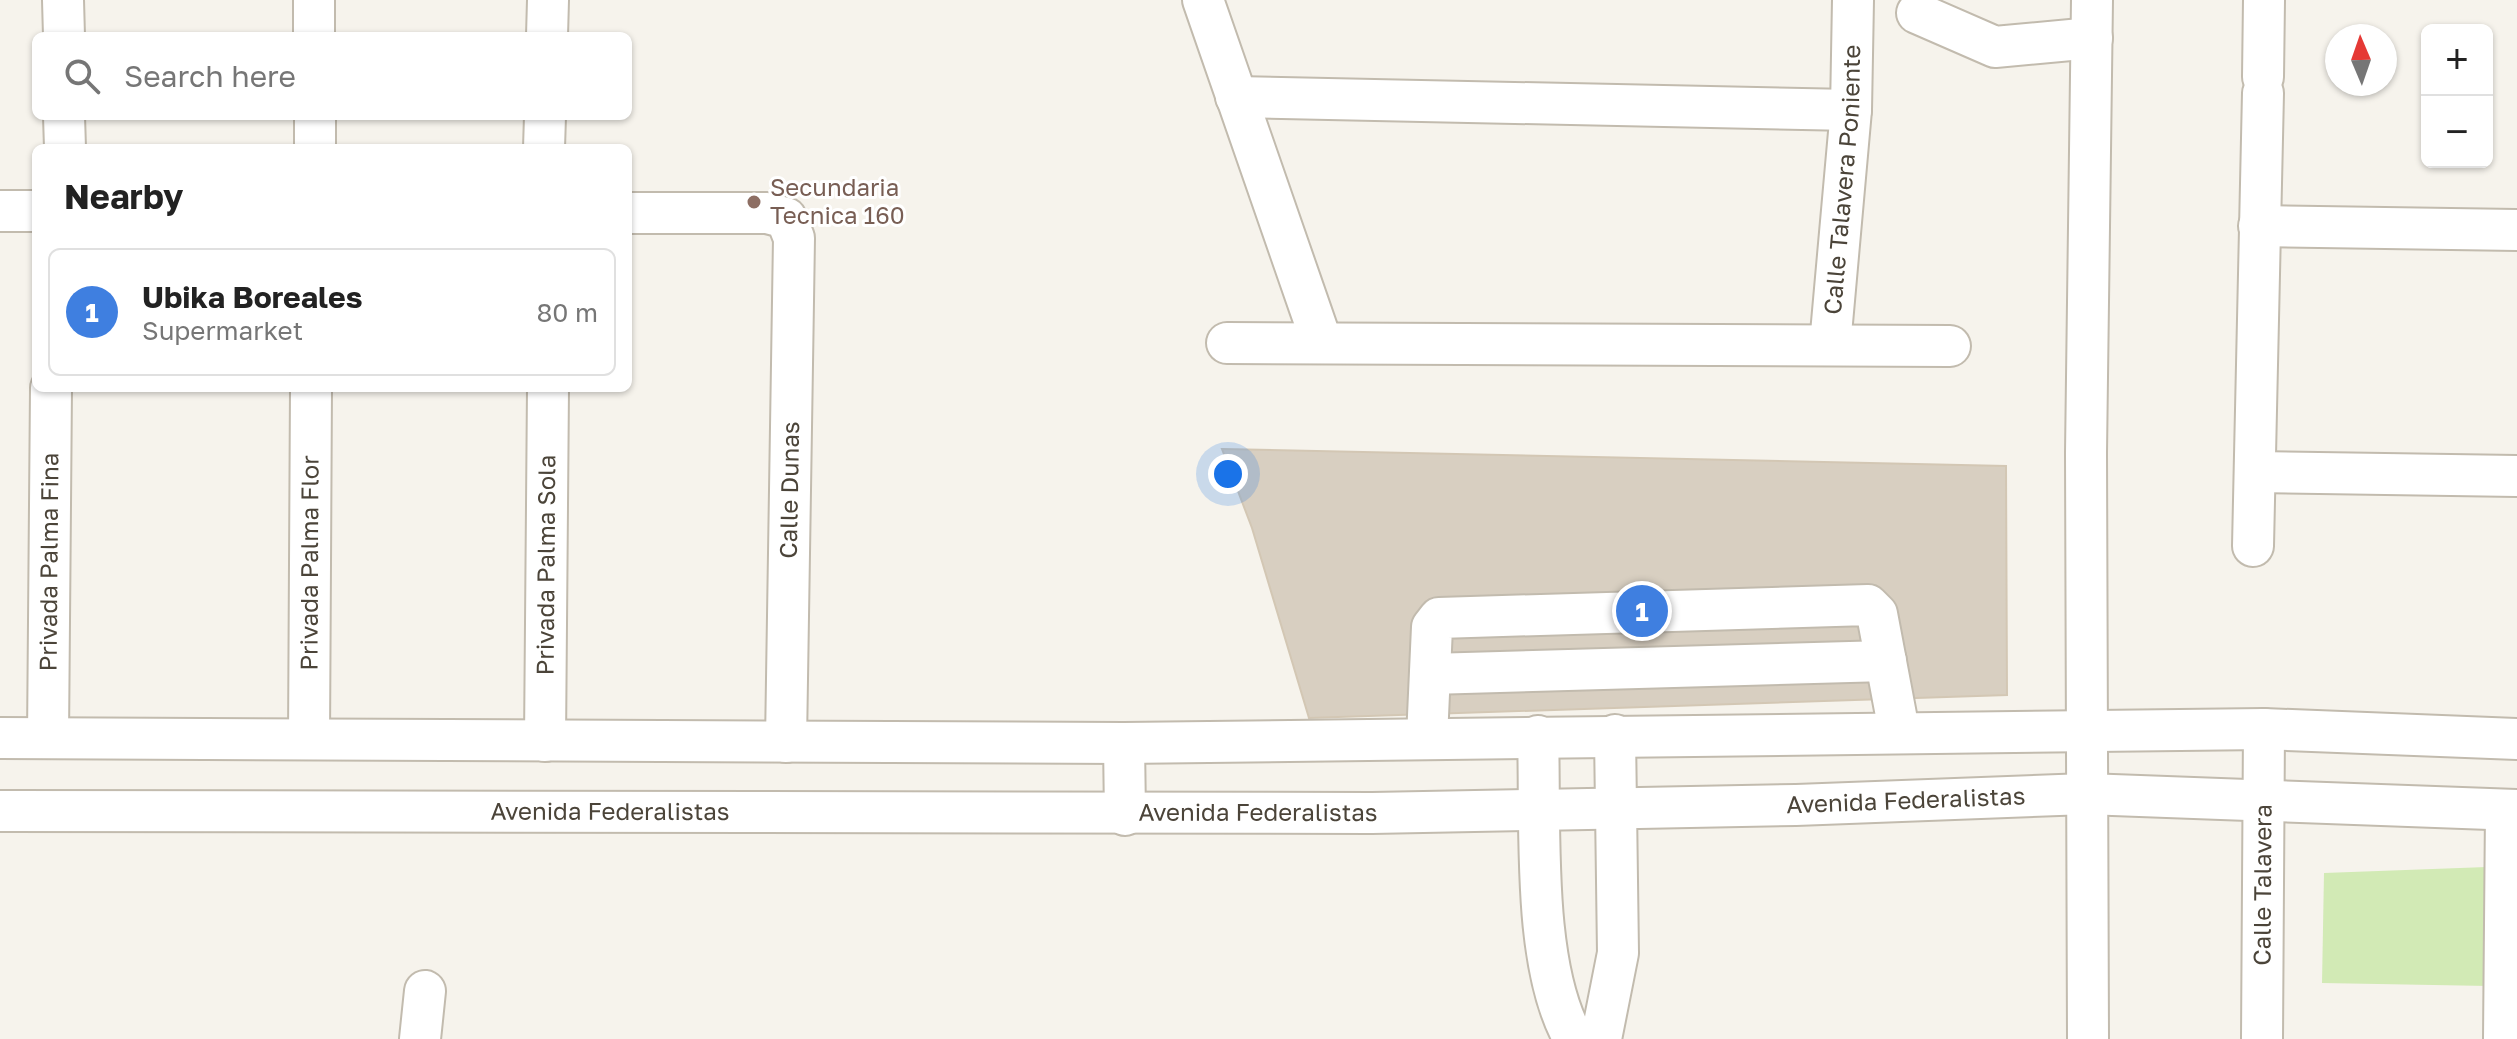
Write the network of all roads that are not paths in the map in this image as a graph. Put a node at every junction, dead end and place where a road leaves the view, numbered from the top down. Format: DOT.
graph roads {
  1 [pos="63,0"];
  2 [pos="314,0"];
  3 [pos="548,0"];
  4 [pos="1203,0"];
  5 [pos="2264,0"];
  6 [pos="1932,6"];
  7 [pos="1853,7"];
  8 [pos="2092,19"];
  9 [pos="64,32"];
  10 [pos="314,32"];
  11 [pos="547,32"];
  12 [pos="1236,97"];
  13 [pos="1851,110"];
  14 [pos="64,120"];
  15 [pos="315,120"];
  16 [pos="545,120"];
  17 [pos="65,144"];
  18 [pos="315,144"];
  19 [pos="544,144"];
  20 [pos="0,211"];
  21 [pos="32,211"];
  22 [pos="632,213"];
  23 [pos="2259,226"];
  24 [pos="2517,230"];
  25 [pos="1227,343"];
  26 [pos="1322,343"];
  27 [pos="1830,345"];
  28 [pos="1950,346"];
  29 [pos="51,392"];
  30 [pos="311,392"];
  31 [pos="548,392"];
  32 [pos="2255,472"];
  33 [pos="2517,476"];
  34 [pos="2253,546"];
  35 [pos="1886,661"];
  36 [pos="1430,674"];
  37 [pos="2264,729"];
  38 [pos="2086,730"];
  39 [pos="1899,731"];
  40 [pos="1615,735"];
  41 [pos="1538,736"];
  42 [pos="0,738"];
  43 [pos="48,738"];
  44 [pos="1427,738"];
  45 [pos="309,739"];
  46 [pos="2517,739"];
  47 [pos="545,741"];
  48 [pos="786,742"];
  49 [pos="1124,743"];
  50 [pos="2086,794"];
  51 [pos="2262,801"];
  52 [pos="1617,807"];
  53 [pos="1540,808"];
  54 [pos="2511,810"];
  55 [pos="0,811"];
  56 [pos="1125,815"];
  57 [pos="425,991"];
  58 [pos="420,1039"];
  59 [pos="1574,1039"];
  60 [pos="1601,1039"];
  61 [pos="2088,1039"];
  62 [pos="2262,1039"];
  63 [pos="2504,1039"];
  1 -- 9 [label="street"];
  2 -- 10 [label="street"];
  3 -- 11 [label="street"];
  4 -- 12 [label="street"];
  5 -- 23 [label="street"];
  6 -- 7 [label="street, Calle Talavera Poniente"];
  6 -- 8 [label="street, Calle Talavera Poniente"];
  7 -- 13 [label="street, Calle Talavera Poniente"];
  8 -- 38 [label="street"];
  12 -- 13 [label="street"];
  12 -- 26 [label="street"];
  13 -- 27 [label="street, Calle Talavera Poniente"];
  14 -- 17 [label="street"];
  15 -- 18 [label="street"];
  16 -- 19 [label="street"];
  20 -- 21 [label="street"];
  22 -- 48 [label="street, Calle Dunas"];
  23 -- 24 [label="street"];
  23 -- 32 [label="street"];
  25 -- 26 [label="street"];
  26 -- 27 [label="street"];
  27 -- 28 [label="street"];
  29 -- 43 [label="street, Privada Palma Fina"];
  30 -- 45 [label="street, Privada Palma Flor"];
  31 -- 47 [label="street, Privada Palma Sola"];
  32 -- 33 [label="street"];
  32 -- 34 [label="street"];
  35 -- 36 [label="street"];
  35 -- 36 [label="street"];
  35 -- 39 [label="street"];
  36 -- 44 [label="street"];
  37 -- 38 [label="street"];
  37 -- 46 [label="street"];
  37 -- 51 [label="street, Calle Talavera"];
  38 -- 39 [label="street"];
  38 -- 50 [label="street"];
  39 -- 40 [label="street"];
  40 -- 41 [label="street"];
  40 -- 52 [label="street"];
  41 -- 44 [label="street"];
  41 -- 53 [label="street"];
  42 -- 43 [label="street"];
  43 -- 45 [label="street"];
  44 -- 49 [label="street"];
  45 -- 47 [label="street"];
  47 -- 48 [label="street"];
  48 -- 49 [label="street"];
  49 -- 56 [label="street"];
  50 -- 51 [label="street, Avenida Federalistas"];
  50 -- 52 [label="street, Avenida Federalistas"];
  50 -- 61 [label="street"];
  51 -- 54 [label="street, Avenida Federalistas"];
  51 -- 62 [label="street, Calle Talavera"];
  52 -- 53 [label="street, Avenida Federalistas"];
  52 -- 60 [label="street"];
  53 -- 56 [label="street, Avenida Federalistas"];
  53 -- 59 [label="street"];
  54 -- 63 [label="street"];
  55 -- 56 [label="street, Avenida Federalistas"];
  57 -- 58 [label="street"];
}
